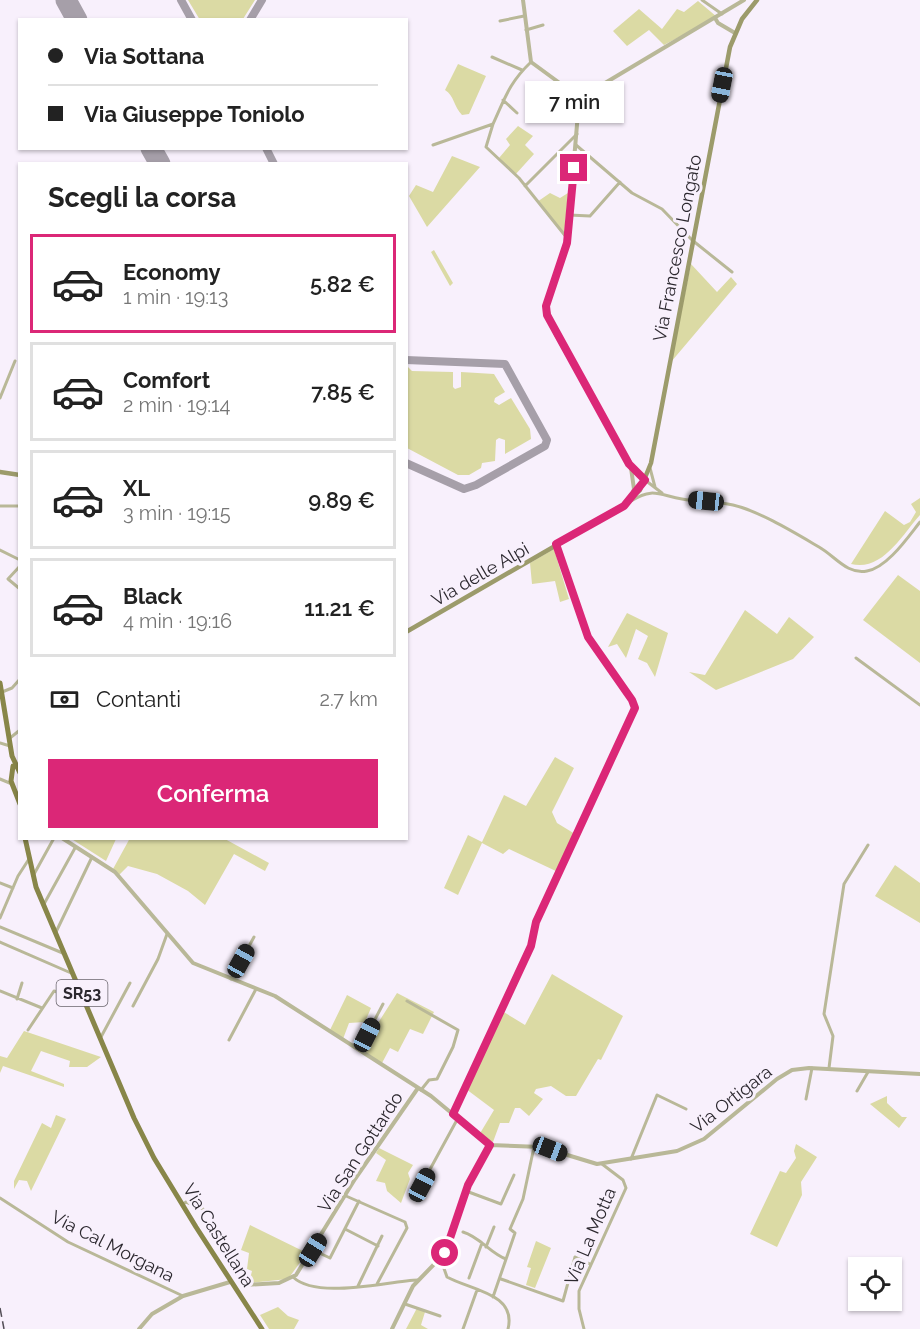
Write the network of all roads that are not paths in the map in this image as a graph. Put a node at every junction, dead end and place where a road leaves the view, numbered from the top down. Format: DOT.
graph roads {
  1 [pos="522,0"];
  2 [pos="702,0"];
  3 [pos="743,0"];
  4 [pos="757,0"];
  5 [pos="722,14"];
  6 [pos="524,16"];
  7 [pos="715,18"];
  8 [pos="500,21"];
  9 [pos="543,25"];
  10 [pos="526,30"];
  11 [pos="735,33"];
  12 [pos="492,57"];
  13 [pos="531,62"];
  14 [pos="522,70"];
  15 [pos="583,95"];
  16 [pos="503,100"];
  17 [pos="517,113"];
  18 [pos="493,124"];
  19 [pos="576,134"];
  20 [pos="433,145"];
  21 [pos="576,145"];
  22 [pos="620,182"];
  23 [pos="525,186"];
  24 [pos="569,215"];
  25 [pos="567,238"];
  26 [pos="693,240"];
  27 [pos="732,272"];
  28 [pos="15,361"];
  29 [pos="0,398"];
  30 [pos="651,463"];
  31 [pos="629,464"];
  32 [pos="632,471"];
  33 [pos="648,471"];
  34 [pos="0,472"];
  35 [pos="18,475"];
  36 [pos="639,475"];
  37 [pos="644,482"];
  38 [pos="655,487"];
  39 [pos="653,492"];
  40 [pos="663,494"];
  41 [pos="628,502"];
  42 [pos="0,506"];
  43 [pos="18,506"];
  44 [pos="920,522"];
  45 [pos="556,544"];
  46 [pos="0,550"];
  47 [pos="18,559"];
  48 [pos="18,568"];
  49 [pos="18,587"];
  50 [pos="408,631"];
  51 [pos="856,658"];
  52 [pos="18,681"];
  53 [pos="0,683"];
  54 [pos="2,692"];
  55 [pos="920,705"];
  56 [pos="18,731"];
  57 [pos="9,738"];
  58 [pos="0,743"];
  59 [pos="10,746"];
  60 [pos="16,774"];
  61 [pos="1,780"];
  62 [pos="17,787"];
  63 [pos="26,840"];
  64 [pos="53,840"];
  65 [pos="65,840"];
  66 [pos="867,845"];
  67 [pos="75,848"];
  68 [pos="92,857"];
  69 [pos="29,859"];
  70 [pos="33,877"];
  71 [pos="0,883"];
  72 [pos="13,888"];
  73 [pos="44,904"];
  74 [pos="0,918"];
  75 [pos="0,927"];
  76 [pos="56,932"];
  77 [pos="167,934"];
  78 [pos="254,937"];
  79 [pos="0,942"];
  80 [pos="65,954"];
  81 [pos="73,972"];
  82 [pos="231,979"];
  83 [pos="22,983"];
  84 [pos="130,983"];
  85 [pos="257,987"];
  86 [pos="0,991"];
  87 [pos="17,999"];
  88 [pos="82,999"];
  89 [pos="407,1001"];
  90 [pos="383,1004"];
  91 [pos="134,1006"];
  92 [pos="42,1008"];
  93 [pos="28,1030"];
  94 [pos="100,1038"];
  95 [pos="229,1040"];
  96 [pos="359,1050"];
  97 [pos="812,1068"];
  98 [pos="829,1068"];
  99 [pos="868,1072"];
  100 [pos="920,1074"];
  101 [pos="419,1089"];
  102 [pos="857,1091"];
  103 [pos="806,1098"];
  104 [pos="686,1108"];
  105 [pos="453,1114"];
  106 [pos="458,1118"];
  107 [pos="490,1145"];
  108 [pos="534,1147"];
  109 [pos="631,1159"];
  110 [pos="602,1164"];
  111 [pos="514,1175"];
  112 [pos="422,1185"];
  113 [pos="466,1191"];
  114 [pos="346,1196"];
  115 [pos="0,1198"];
  116 [pos="359,1201"];
  117 [pos="182,1204"];
  118 [pos="203,1209"];
  119 [pos="494,1227"];
  120 [pos="345,1228"];
  121 [pos="463,1232"];
  122 [pos="382,1236"];
  123 [pos="482,1243"];
  124 [pos="378,1246"];
  125 [pos="486,1247"];
  126 [pos="313,1250"];
  127 [pos="506,1259"];
  128 [pos="441,1260"];
  129 [pos="590,1264"];
  130 [pos="293,1277"];
  131 [pos="469,1278"];
  132 [pos="501,1279"];
  133 [pos="418,1280"];
  134 [pos="230,1282"];
  135 [pos="222,1284"];
  136 [pos="376,1284"];
  137 [pos="244,1285"];
  138 [pos="358,1287"];
  139 [pos="477,1290"];
  140 [pos="236,1292"];
  141 [pos="185,1296"];
  142 [pos="493,1297"];
  143 [pos="404,1304"];
  144 [pos="440,1316"];
  145 [pos="139,1329"];
  146 [pos="262,1329"];
  147 [pos="392,1329"];
  148 [pos="463,1329"];
  149 [pos="508,1329"];
  150 [pos="584,1329"];
  1 -- 6 [label="street"];
  2 -- 5 [label="street"];
  3 -- 5 [label="street"];
  4 -- 11 [label="main road, Via Francesco Longato"];
  5 -- 7 [label="street"];
  6 -- 8 [label="street"];
  6 -- 10 [label="street"];
  7 -- 11 [label="street"];
  7 -- 15 [label="street"];
  9 -- 10 [label="street"];
  10 -- 13 [label="street"];
  11 -- 26 [label="main road, Via Francesco Longato"];
  12 -- 14 [label="street"];
  13 -- 14 [label="street"];
  13 -- 15 [label="street"];
  14 -- 16 [label="street"];
  15 -- 19 [label="street"];
  16 -- 17 [label="street"];
  16 -- 18 [label="street"];
  18 -- 20 [label="street"];
  18 -- 23 [label="street"];
  19 -- 21 [label="street"];
  19 -- 23 [label="street"];
  21 -- 22 [label="street"];
  21 -- 24 [label="street"];
  22 -- 24 [label="street"];
  22 -- 26 [label="street"];
  23 -- 25 [label="street"];
  24 -- 25 [label="street"];
  25 -- 31 [label="street"];
  26 -- 27 [label="street"];
  26 -- 30 [label="main road, Via Francesco Longato"];
  28 -- 29 [label="street"];
  30 -- 33 [label="main road, Via Francesco Longato"];
  30 -- 38 [label="street"];
  31 -- 32 [label="street"];
  31 -- 36 [label="street"];
  32 -- 37 [label="street"];
  32 -- 41 [label="street"];
  33 -- 36 [label="street"];
  33 -- 37 [label="main road, Via Francesco Longato"];
  34 -- 35 [label="main road"];
  36 -- 37 [label="street"];
  37 -- 38 [label="street"];
  37 -- 39 [label="street"];
  37 -- 41 [label="main road, Via Francesco Longato"];
  38 -- 40 [label="street"];
  39 -- 40 [label="street"];
  39 -- 41 [label="street"];
  40 -- 44 [label="street"];
  41 -- 45 [label="main road, Via delle Alpi"];
  42 -- 43 [label="street"];
  45 -- 50 [label="main road, Via delle Alpi"];
  45 -- 105 [label="street"];
  46 -- 47 [label="street"];
  48 -- 49 [label="street"];
  51 -- 55 [label="street"];
  52 -- 54 [label="street"];
  53 -- 54 [label="main road"];
  54 -- 57 [label="main road"];
  56 -- 57 [label="street"];
  57 -- 59 [label="main road"];
  58 -- 59 [label="street"];
  59 -- 60 [label="main road"];
  60 -- 61 [label="street"];
  60 -- 62 [label="main road"];
  61 -- 62 [label="street"];
  63 -- 69 [label="main road, SR53"];
  64 -- 70 [label="street"];
  65 -- 67 [label="street"];
  66 -- 98 [label="street"];
  67 -- 68 [label="street"];
  67 -- 73 [label="street"];
  68 -- 76 [label="street"];
  68 -- 77 [label="street"];
  69 -- 70 [label="main road, SR53"];
  69 -- 72 [label="street"];
  70 -- 73 [label="main road, SR53"];
  71 -- 72 [label="street"];
  72 -- 74 [label="street"];
  73 -- 76 [label="main road, SR53"];
  75 -- 80 [label="street"];
  76 -- 80 [label="main road, SR53"];
  77 -- 82 [label="street"];
  77 -- 91 [label="street"];
  78 -- 82 [label="street"];
  79 -- 81 [label="street"];
  80 -- 81 [label="main road, SR53"];
  81 -- 88 [label="main road, SR53"];
  82 -- 85 [label="street"];
  83 -- 87 [label="street"];
  84 -- 94 [label="street"];
  85 -- 95 [label="street"];
  85 -- 96 [label="street"];
  86 -- 87 [label="street"];
  87 -- 92 [label="street"];
  88 -- 92 [label="street"];
  88 -- 94 [label="main road, SR53"];
  89 -- 101 [label="street"];
  90 -- 96 [label="street"];
  92 -- 93 [label="street"];
  94 -- 117 [label="main road, Via Castellana / SR53"];
  96 -- 101 [label="street"];
  97 -- 98 [label="street, Via Ortigara"];
  97 -- 103 [label="street"];
  97 -- 109 [label="street, Via Ortigara"];
  98 -- 99 [label="street, Via Ortigara"];
  99 -- 100 [label="street, Via Ortigara"];
  99 -- 102 [label="street"];
  101 -- 105 [label="street"];
  101 -- 114 [label="street, Via San Gottardo"];
  104 -- 109 [label="street"];
  105 -- 106 [label="street"];
  106 -- 107 [label="street"];
  106 -- 112 [label="street"];
  107 -- 108 [label="street, Via Ortigara"];
  107 -- 113 [label="street"];
  108 -- 110 [label="street, Via Ortigara"];
  108 -- 127 [label="street"];
  109 -- 110 [label="street, Via Ortigara"];
  110 -- 129 [label="street, Via La Motta"];
  111 -- 113 [label="street"];
  113 -- 128 [label="street"];
  114 -- 116 [label="street"];
  114 -- 126 [label="street, Via San Gottardo"];
  115 -- 141 [label="street, Via Cal Morgana"];
  116 -- 120 [label="street"];
  116 -- 136 [label="street"];
  117 -- 118 [label="street"];
  117 -- 134 [label="main road, Via Castellana / SR53"];
  119 -- 125 [label="street"];
  120 -- 124 [label="street"];
  120 -- 126 [label="street"];
  121 -- 123 [label="street"];
  122 -- 124 [label="street"];
  123 -- 125 [label="street"];
  123 -- 131 [label="street"];
  124 -- 138 [label="street"];
  125 -- 127 [label="street"];
  126 -- 130 [label="street, Via San Gottardo"];
  127 -- 132 [label="street"];
  128 -- 133 [label="street"];
  128 -- 139 [label="street"];
  129 -- 132 [label="street"];
  129 -- 150 [label="street, Via La Motta"];
  130 -- 137 [label="street"];
  130 -- 138 [label="street"];
  132 -- 142 [label="street"];
  133 -- 136 [label="street"];
  133 -- 143 [label="street"];
  134 -- 135 [label="street"];
  134 -- 140 [label="main road, Via Castellana / SR53"];
  135 -- 140 [label="street"];
  135 -- 141 [label="street"];
  136 -- 138 [label="street"];
  139 -- 142 [label="street"];
  139 -- 148 [label="street"];
  140 -- 146 [label="main road, Via Castellana / SR53"];
  141 -- 145 [label="street"];
  142 -- 149 [label="street"];
  143 -- 144 [label="street"];
  143 -- 147 [label="street"];
}
